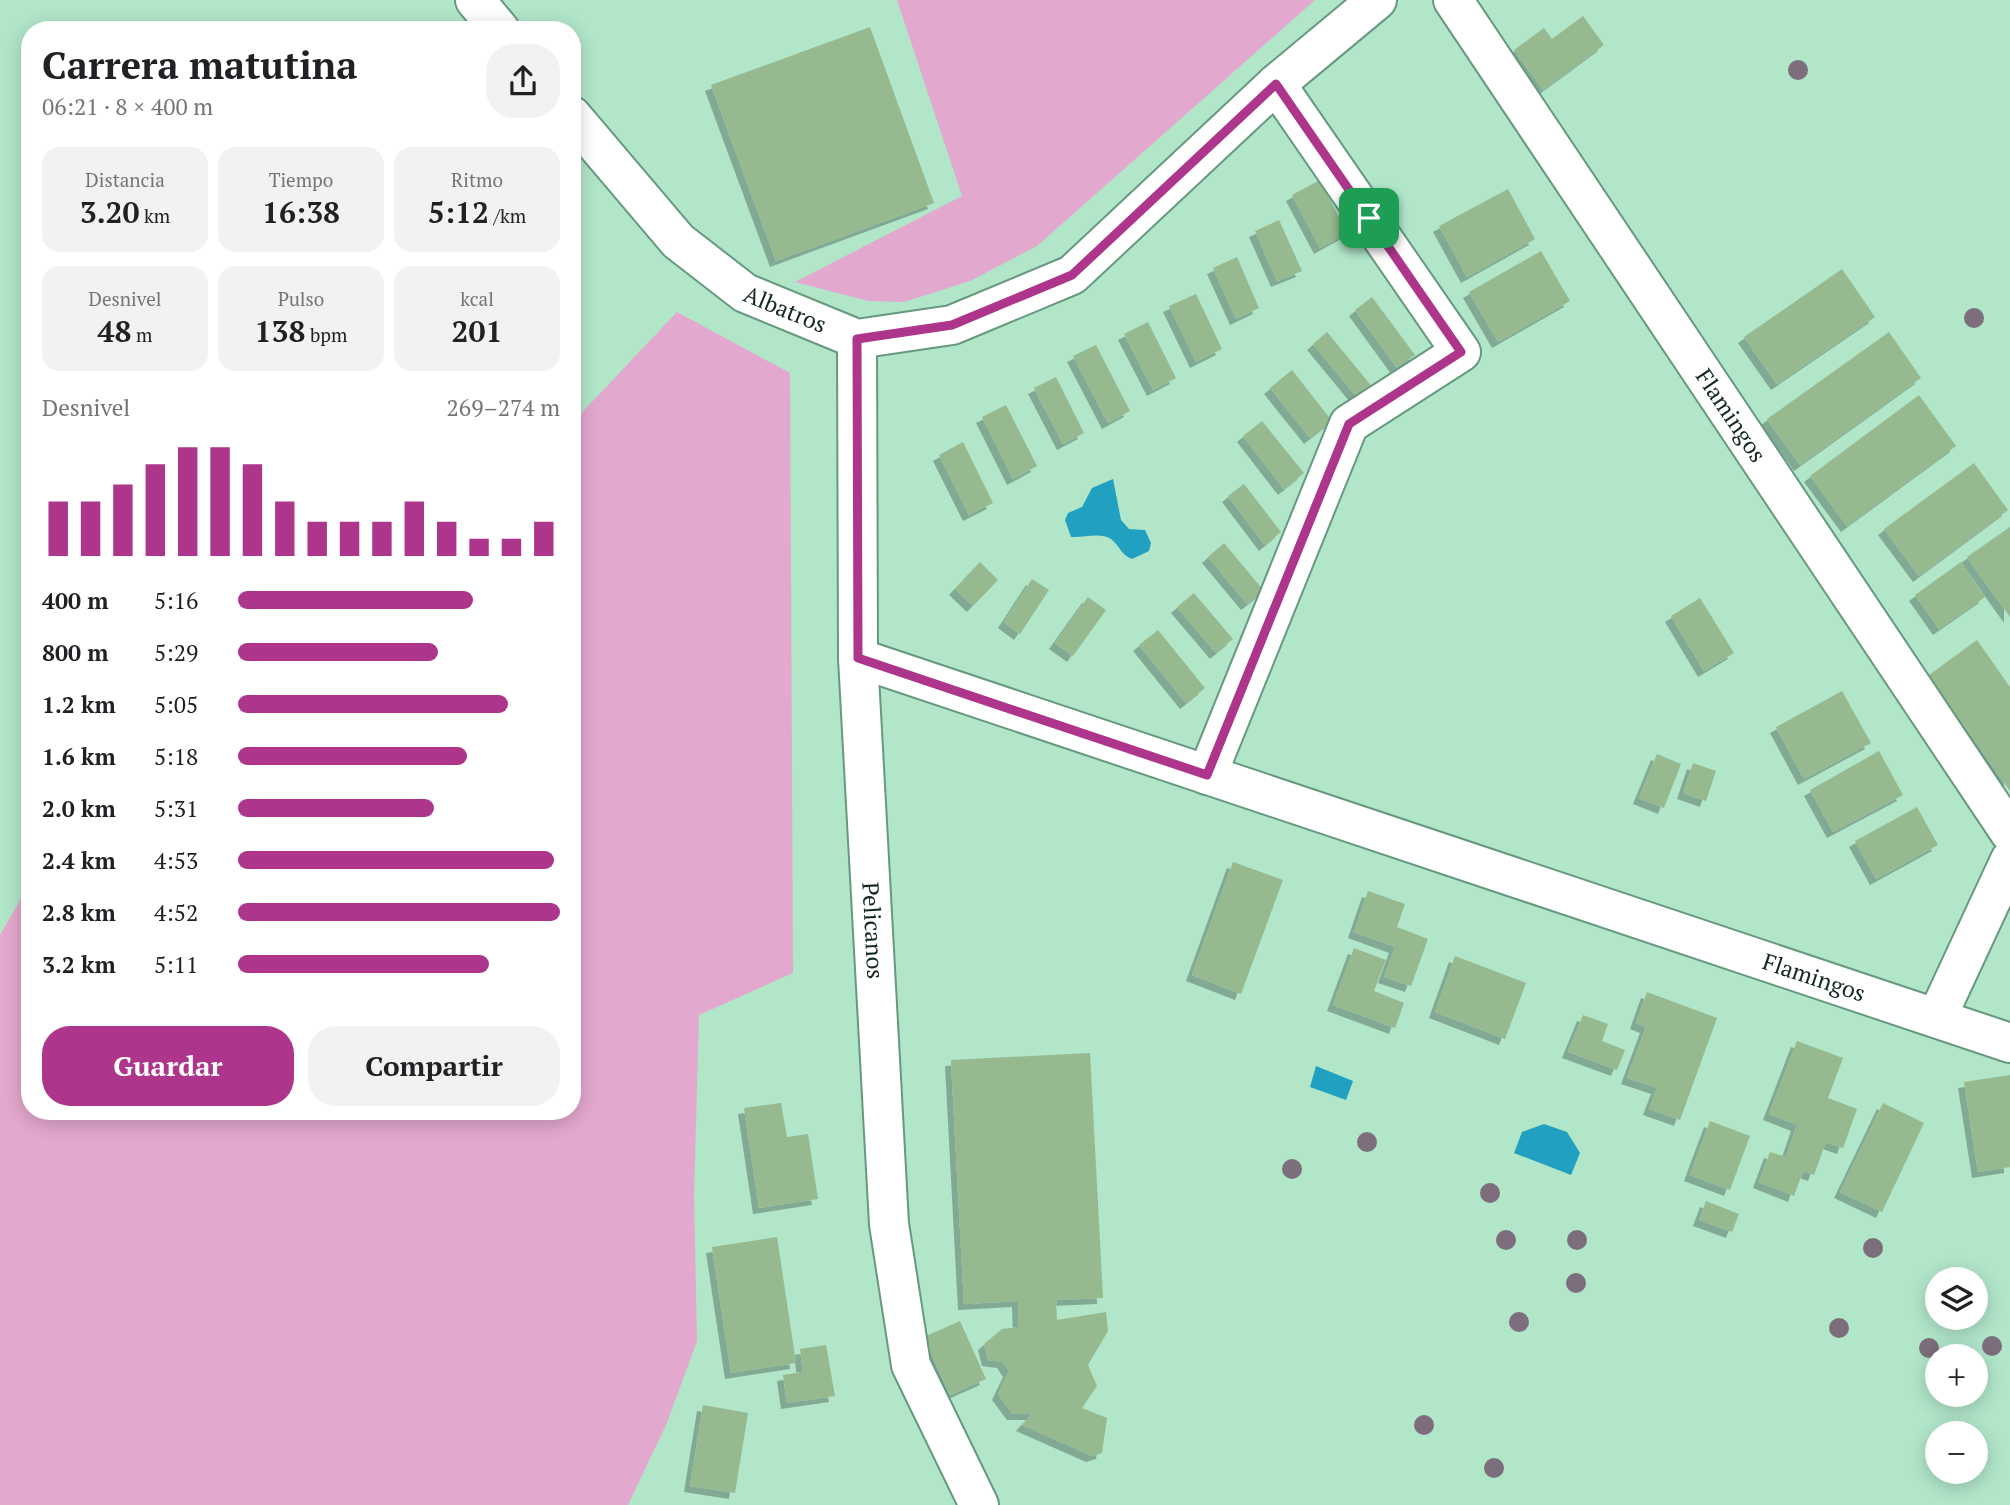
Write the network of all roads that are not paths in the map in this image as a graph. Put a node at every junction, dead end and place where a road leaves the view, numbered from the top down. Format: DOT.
graph roads {
  1 [pos="475,0"];
  2 [pos="1377,0"];
  3 [pos="1453,0"];
  4 [pos="492,21"];
  5 [pos="1276,84"];
  6 [pos="581,127"];
  7 [pos="857,339"];
  8 [pos="858,658"];
  9 [pos="1207,775"];
  10 [pos="2010,833"];
  11 [pos="2010,860"];
  12 [pos="1937,1017"];
  13 [pos="2010,1043"];
  14 [pos="979,1505"];
  1 -- 4 [label="street"];
  2 -- 5 [label="street, Albatros"];
  3 -- 10 [label="street, Flamingos"];
  5 -- 7 [label="street, Albatros"];
  5 -- 9 [label="street"];
  6 -- 7 [label="street, Albatros"];
  7 -- 8 [label="street, Pelicanos"];
  8 -- 9 [label="street, Flamingos"];
  8 -- 14 [label="street, Pelicanos"];
  9 -- 12 [label="street, Flamingos"];
  11 -- 12 [label="street"];
  12 -- 13 [label="street, Flamingos"];
}
